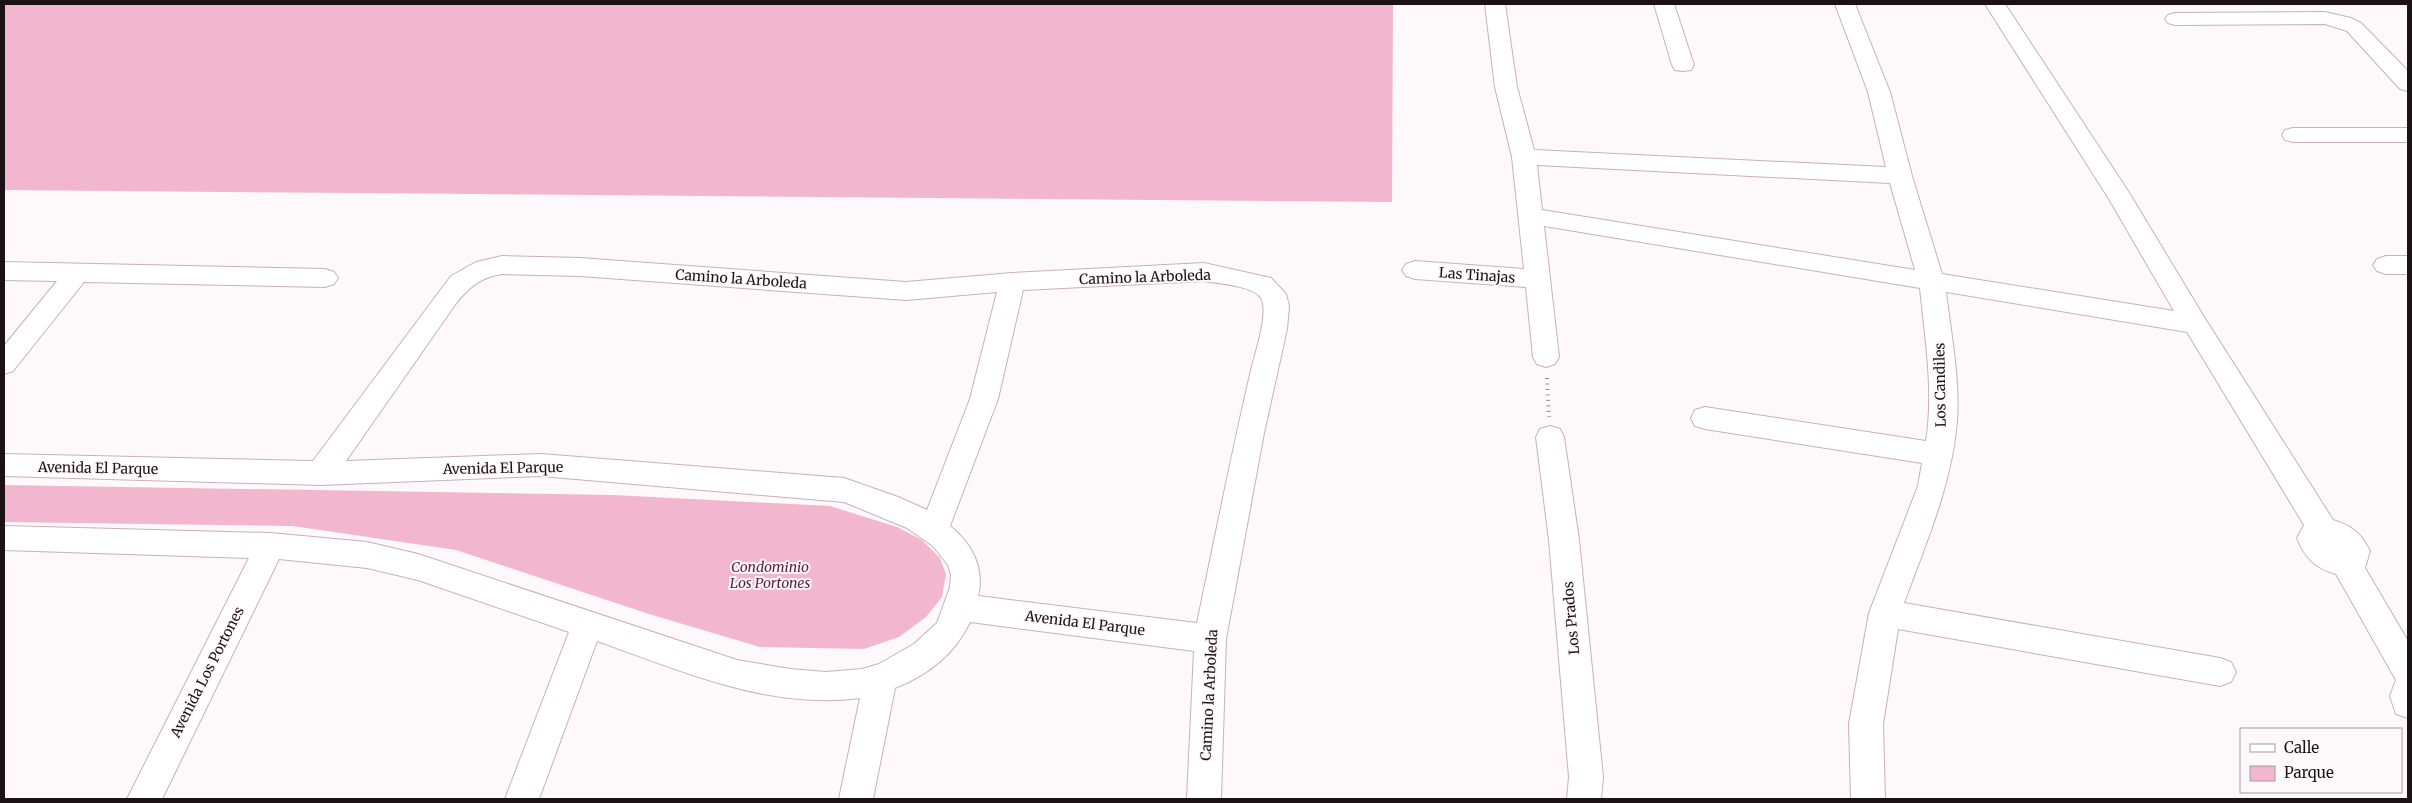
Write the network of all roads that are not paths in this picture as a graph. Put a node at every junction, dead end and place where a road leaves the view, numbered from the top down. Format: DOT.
graph roads {
  1 [pos="1496,4"];
  2 [pos="1664,4"];
  3 [pos="1845,4"];
  4 [pos="1995,4"];
  5 [pos="2175,19"];
  6 [pos="1683,65"];
  7 [pos="2408,84"];
  8 [pos="2292,135"];
  9 [pos="2408,135"];
  10 [pos="1524,157"];
  11 [pos="1900,176"];
  12 [pos="1532,216"];
  13 [pos="1415,270"];
  14 [pos="4,271"];
  15 [pos="78,272"];
  16 [pos="326,278"];
  17 [pos="1539,279"];
  18 [pos="1012,282"];
  19 [pos="1932,283"];
  20 [pos="2195,324"];
  21 [pos="1546,357"];
  22 [pos="4,364"];
  23 [pos="1705,418"];
  24 [pos="1550,437"];
  25 [pos="1939,454"];
  26 [pos="4,465"];
  27 [pos="321,473"];
  28 [pos="934,530"];
  29 [pos="4,538"];
  30 [pos="270,546"];
  31 [pos="960,606"];
  32 [pos="1885,613"];
  33 [pos="587,625"];
  34 [pos="1210,639"];
  35 [pos="2408,670"];
  36 [pos="2220,672"];
  37 [pos="880,679"];
  38 [pos="2408,690"];
  39 [pos="2408,703"];
  40 [pos="144,799"];
  41 [pos="522,799"];
  42 [pos="856,799"];
  43 [pos="1204,799"];
  44 [pos="1584,799"];
  45 [pos="1868,799"];
  1 -- 10 [label="street"];
  2 -- 6 [label="street"];
  3 -- 11 [label="street, Los Candiles"];
  4 -- 20 [label="street"];
  5 -- 7 [label="street"];
  8 -- 9 [label="street"];
  10 -- 11 [label="street"];
  10 -- 12 [label="street"];
  11 -- 19 [label="street, Los Candiles"];
  12 -- 17 [label="street"];
  12 -- 19 [label="street"];
  13 -- 17 [label="street, Las Tinajas"];
  14 -- 15 [label="street"];
  15 -- 16 [label="street"];
  15 -- 22 [label="street"];
  17 -- 21 [label="street"];
  18 -- 27 [label="street, Camino la Arboleda"];
  18 -- 28 [label="street"];
  18 -- 34 [label="street, Camino la Arboleda"];
  19 -- 20 [label="street"];
  19 -- 25 [label="street, Los Candiles"];
  20 -- 35 [label="street"];
  23 -- 25 [label="street"];
  24 -- 44 [label="street, Los Prados"];
  25 -- 32 [label="street, Los Candiles"];
  26 -- 27 [label="street, Avenida El Parque"];
  27 -- 28 [label="street, Avenida El Parque"];
  28 -- 31 [label="street, Avenida El Parque"];
  29 -- 30 [label="street, Avenida El Parque"];
  30 -- 33 [label="street, Avenida El Parque"];
  30 -- 40 [label="street, Avenida Los Portones"];
  31 -- 34 [label="street, Avenida El Parque"];
  31 -- 37 [label="street, Avenida El Parque"];
  32 -- 36 [label="street"];
  32 -- 45 [label="street, Los Candiles"];
  33 -- 37 [label="street, Avenida El Parque"];
  33 -- 41 [label="street"];
  34 -- 43 [label="street, Camino la Arboleda"];
  37 -- 42 [label="street"];
  38 -- 39 [label="street"];
}
